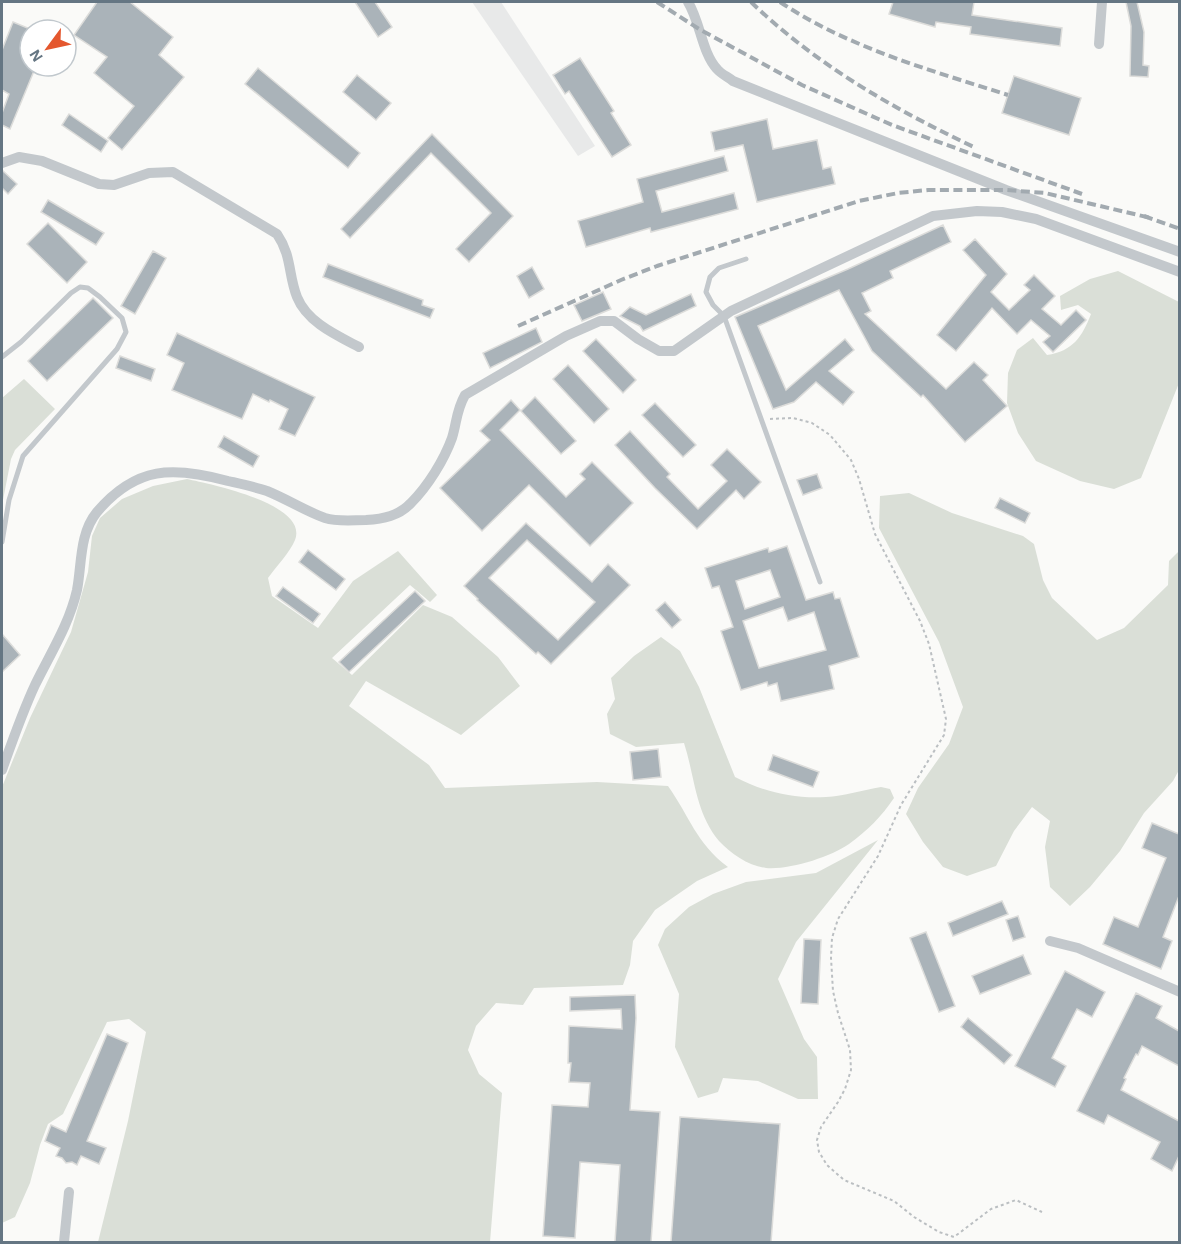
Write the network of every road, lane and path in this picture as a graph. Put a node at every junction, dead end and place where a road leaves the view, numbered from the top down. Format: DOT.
graph roads {
  1 [pos="688,2"];
  2 [pos="1102,2"];
  3 [pos="1099,44"];
  4 [pos="2,163"];
  5 [pos="1179,252"];
  6 [pos="746,259"];
  7 [pos="1179,272"];
  8 [pos="724,316"];
  9 [pos="358,347"];
  10 [pos="2,357"];
  11 [pos="762,420"];
  12 [pos="2,542"];
  13 [pos="820,582"];
  14 [pos="2,770"];
  15 [pos="1050,940"];
  16 [pos="1179,992"];
  17 [pos="69,1192"];
  18 [pos="1042,1212"];
  19 [pos="64,1242"];
  1 -- 5 [label="street"];
  2 -- 3 [label="street"];
  4 -- 9 [label="street"];
  6 -- 8 [label="lane"];
  7 -- 8 [label="street"];
  8 -- 11 [label="lane"];
  8 -- 14 [label="street"];
  10 -- 12 [label="lane"];
  11 -- 13 [label="lane"];
  11 -- 18 [label="path"];
  15 -- 16 [label="street"];
  17 -- 19 [label="street"];
}
